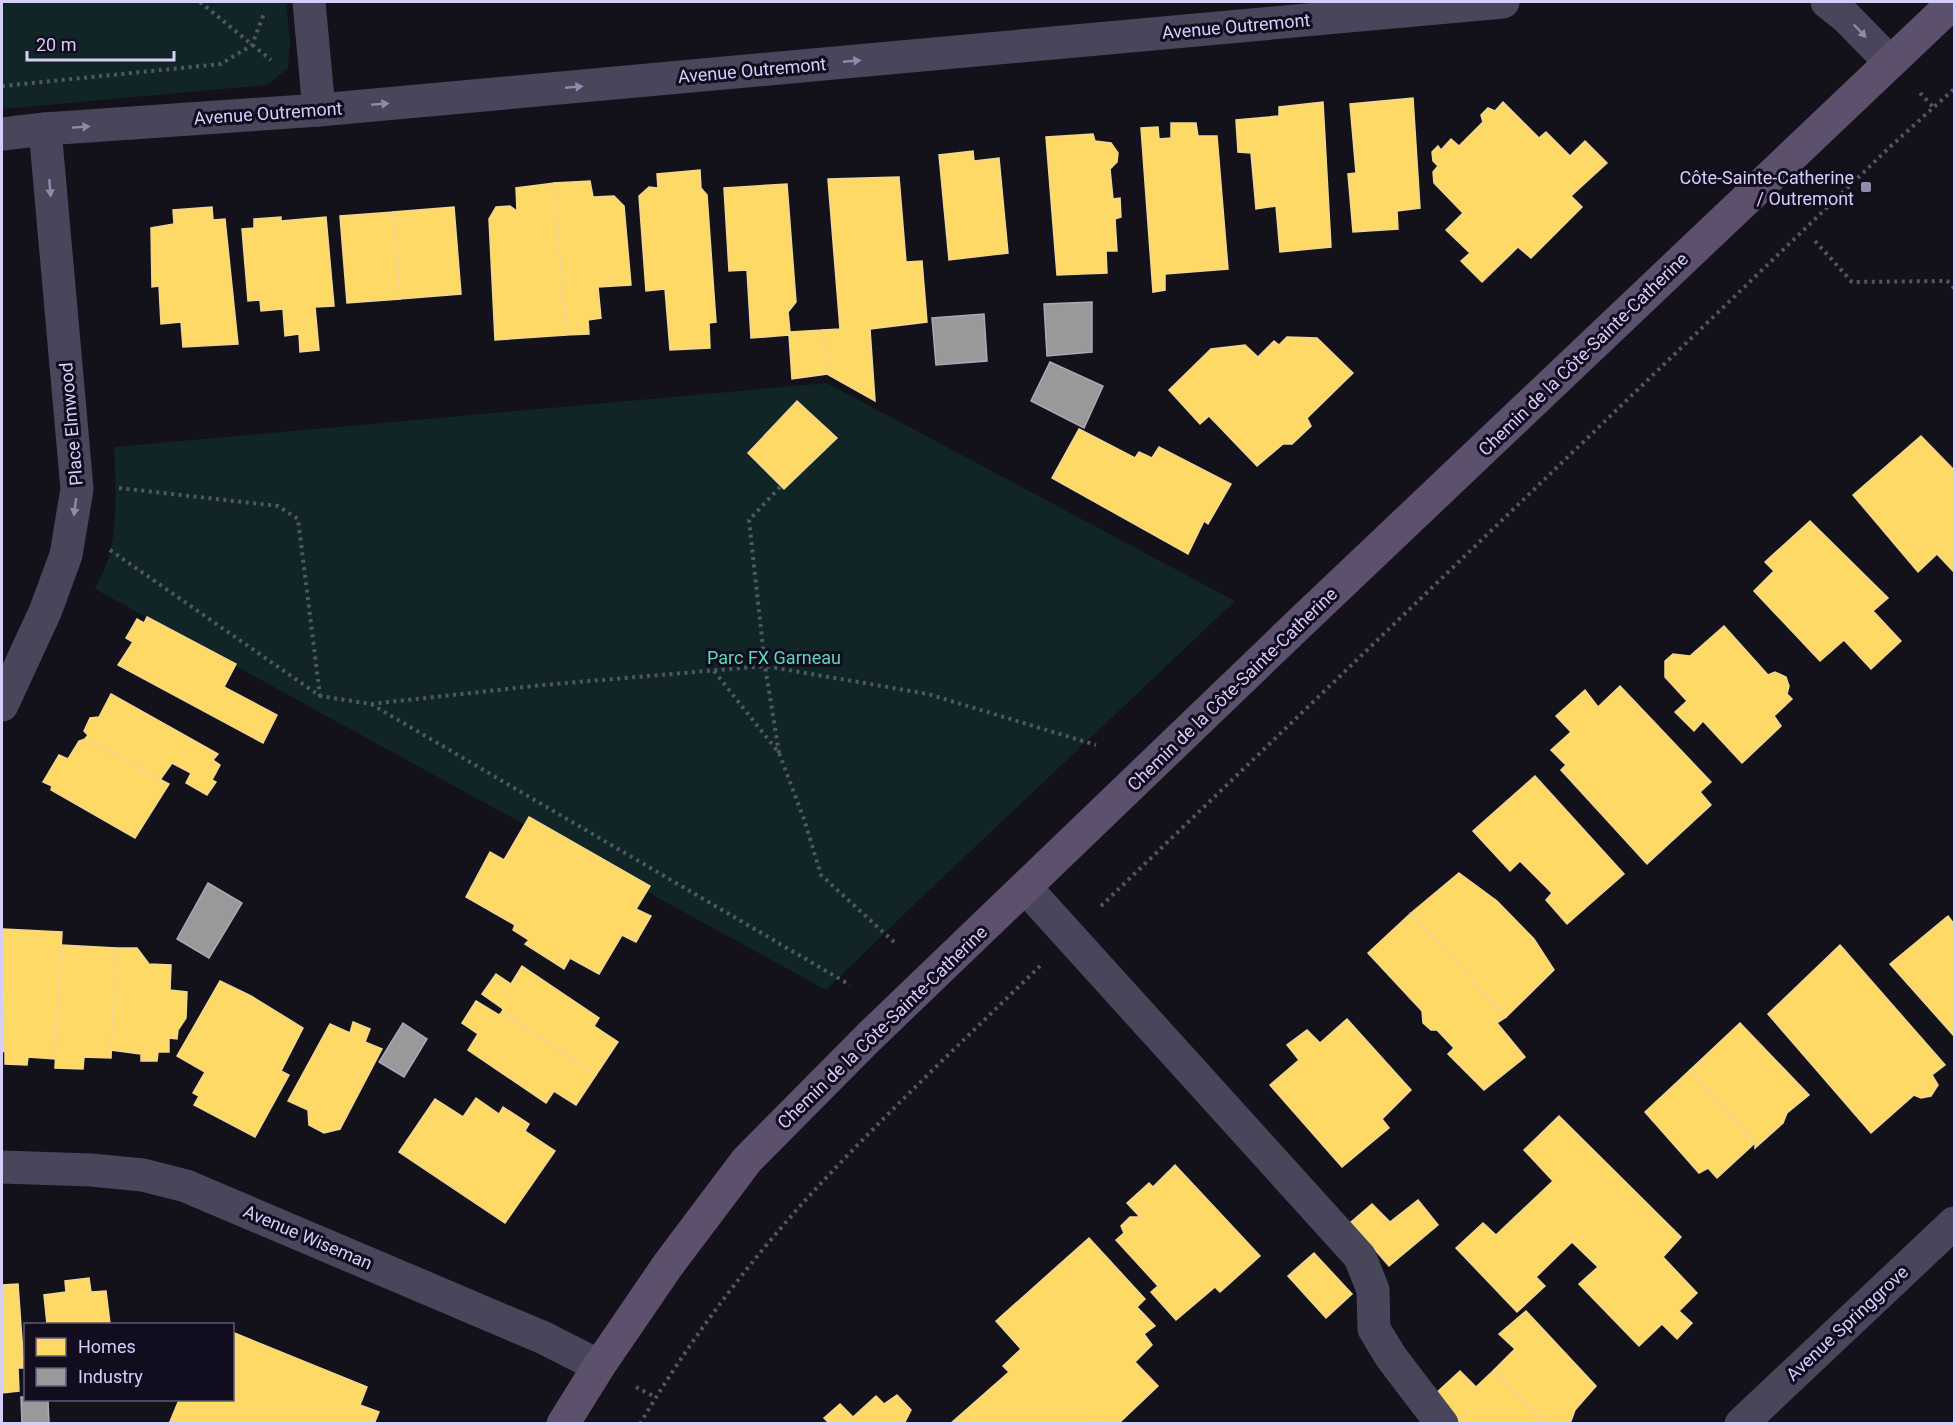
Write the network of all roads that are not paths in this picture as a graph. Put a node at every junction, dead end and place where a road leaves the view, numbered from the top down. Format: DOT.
graph roads {
  1 [pos="309,2"];
  2 [pos="1503,2"];
  3 [pos="1827,2"];
  4 [pos="1954,2"];
  5 [pos="1890,62"];
  6 [pos="319,110"];
  7 [pos="45,129"];
  8 [pos="2,134"];
  9 [pos="2,705"];
  10 [pos="1026,888"];
  11 [pos="2,1167"];
  12 [pos="1954,1223"];
  13 [pos="599,1366"];
  14 [pos="563,1424"];
  15 [pos="1442,1424"];
  16 [pos="1741,1424"];
  1 -- 6 [label="street"];
  6 -- 2 [label="street, Avenue Outremont, one-way"];
  3 -- 5 [label="street, one-way"];
  4 -- 5 [label="main road, Chemin de la Côte-Sainte-Catherine"];
  5 -- 10 [label="main road, Chemin de la Côte-Sainte-Catherine"];
  7 -- 6 [label="street, Avenue Outremont, one-way"];
  7 -- 8 [label="street, Avenue Outremont"];
  7 -- 9 [label="street, Place Elmwood, one-way"];
  10 -- 13 [label="main road, Chemin de la Côte-Sainte-Catherine"];
  10 -- 15 [label="street"];
  11 -- 13 [label="street, Avenue Wiseman"];
  12 -- 16 [label="street, Avenue Springgrove"];
  13 -- 14 [label="main road, Chemin de la Côte-Sainte-Catherine"];
}
